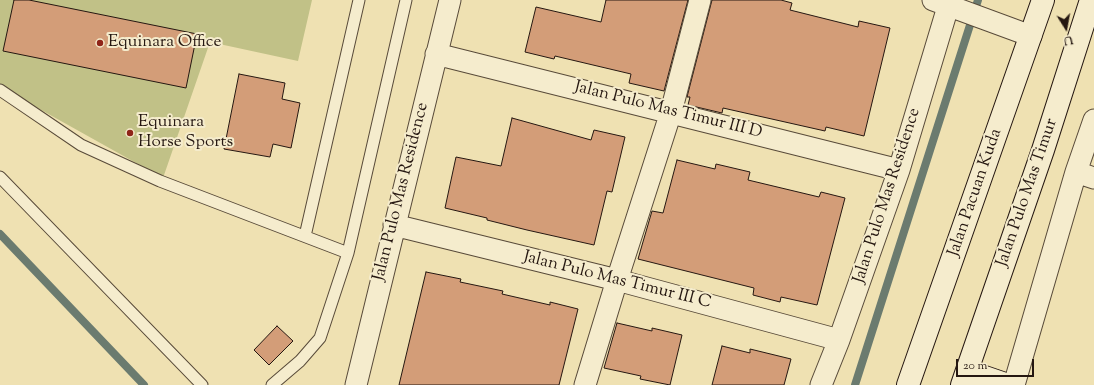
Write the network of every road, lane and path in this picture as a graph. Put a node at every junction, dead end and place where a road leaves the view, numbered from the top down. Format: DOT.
graph roads {
  1 [pos="359,0"];
  2 [pos="406,0"];
  3 [pos="450,0"];
  4 [pos="700,0"];
  5 [pos="1044,0"];
  6 [pos="1091,0"];
  7 [pos="948,4"];
  8 [pos="1022,33"];
  9 [pos="436,54"];
  10 [pos="0,90"];
  11 [pos="671,112"];
  12 [pos="1094,120"];
  13 [pos="899,170"];
  14 [pos="1085,175"];
  15 [pos="0,177"];
  16 [pos="394,225"];
  17 [pos="305,236"];
  18 [pos="348,253"];
  19 [pos="617,280"];
  20 [pos="839,340"];
  21 [pos="965,378"];
  22 [pos="202,385"];
  23 [pos="272,385"];
  24 [pos="356,385"];
  25 [pos="585,385"];
  26 [pos="821,385"];
  27 [pos="908,385"];
  28 [pos="1008,385"];
  29 [pos="1014,385"];
  1 -- 17 [label="lane"];
  2 -- 18 [label="lane"];
  3 -- 9 [label="street, Jalan Pulo Mas Residence"];
  4 -- 11 [label="street"];
  5 -- 8 [label="street, Jalan Pacuan Kuda"];
  6 -- 21 [label="street, Jalan Pulo Mas Timur"];
  7 -- 8 [label="street, Jalan Pulo Mas Residence"];
  7 -- 13 [label="street, Jalan Pulo Mas Residence"];
  8 -- 27 [label="street, Jalan Pacuan Kuda"];
  9 -- 11 [label="street, Jalan Pulo Mas Timur III D"];
  9 -- 16 [label="street, Jalan Pulo Mas Residence"];
  10 -- 17 [label="lane"];
  11 -- 13 [label="street, Jalan Pulo Mas Timur III D"];
  11 -- 19 [label="street"];
  12 -- 14 [label="street"];
  13 -- 20 [label="street, Jalan Pulo Mas Residence"];
  14 -- 29 [label="street"];
  15 -- 22 [label="lane"];
  16 -- 19 [label="street, Jalan Pulo Mas Timur III C"];
  16 -- 24 [label="street, Jalan Pulo Mas Residence"];
  17 -- 18 [label="lane"];
  18 -- 23 [label="lane"];
  19 -- 20 [label="street, Jalan Pulo Mas Timur III C"];
  19 -- 25 [label="street"];
  20 -- 26 [label="street, Jalan Pulo Mas Residence"];
  21 -- 28 [label="street"];
}
